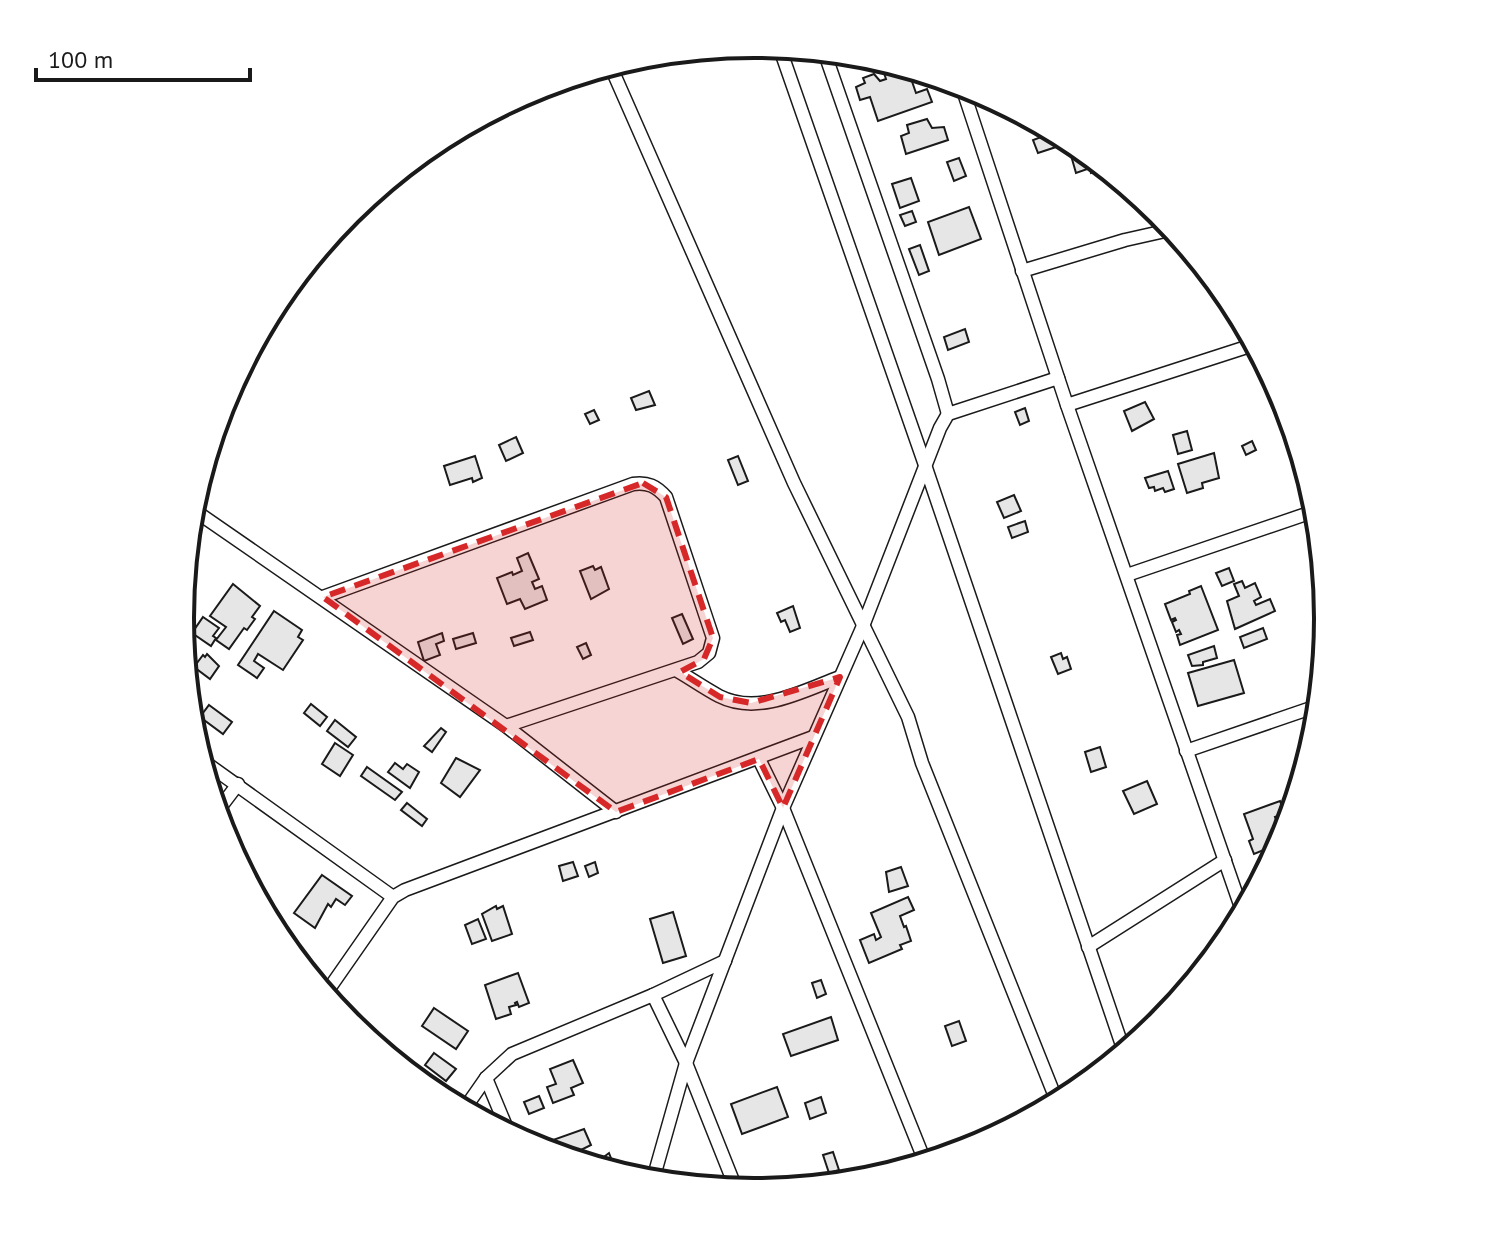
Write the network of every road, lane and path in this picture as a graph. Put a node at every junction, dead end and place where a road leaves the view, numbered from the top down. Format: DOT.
graph roads {
  1 [pos="783,59"];
  2 [pos="828,63"];
  3 [pos="615,76"];
  4 [pos="966,100"];
  5 [pos="1160,232"];
  6 [pos="1022,271"];
  7 [pos="1245,348"];
  8 [pos="1058,378"];
  9 [pos="1067,405"];
  10 [pos="948,414"];
  11 [pos="925,465"];
  12 [pos="1305,514"];
  13 [pos="204,517"];
  14 [pos="1127,575"];
  15 [pos="323,597"];
  16 [pos="863,626"];
  17 [pos="676,670"];
  18 [pos="840,677"];
  19 [pos="1307,709"];
  20 [pos="506,726"];
  21 [pos="813,737"];
  22 [pos="1186,751"];
  23 [pos="759,759"];
  24 [pos="214,768"];
  25 [pos="238,784"];
  26 [pos="225,801"];
  27 [pos="783,808"];
  28 [pos="616,812"];
  29 [pos="1225,860"];
  30 [pos="393,897"];
  31 [pos="1239,901"];
  32 [pos="1088,947"];
  33 [pos="725,961"];
  34 [pos="331,986"];
  35 [pos="653,995"];
  36 [pos="1121,1042"];
  37 [pos="686,1063"];
  38 [pos="486,1078"];
  39 [pos="1053,1093"];
  40 [pos="470,1101"];
  41 [pos="503,1119"];
  42 [pos="922,1153"];
  43 [pos="656,1170"];
  44 [pos="732,1178"];
  1 -- 11 [label="street"];
  2 -- 10 [label="street"];
  3 -- 16 [label="street"];
  4 -- 6 [label="street"];
  5 -- 6 [label="street"];
  6 -- 8 [label="street"];
  7 -- 9 [label="street"];
  8 -- 9 [label="street"];
  8 -- 10 [label="street"];
  9 -- 14 [label="street"];
  10 -- 11 [label="street"];
  11 -- 16 [label="street"];
  11 -- 32 [label="street"];
  12 -- 14 [label="street"];
  13 -- 15 [label="street"];
  14 -- 22 [label="street"];
  15 -- 17 [label="street"];
  15 -- 20 [label="street"];
  16 -- 18 [label="street"];
  16 -- 39 [label="street"];
  17 -- 18 [label="street"];
  17 -- 20 [label="street"];
  18 -- 21 [label="street"];
  19 -- 22 [label="street"];
  20 -- 28 [label="street"];
  21 -- 23 [label="street"];
  21 -- 27 [label="street"];
  22 -- 29 [label="street"];
  23 -- 27 [label="street"];
  23 -- 28 [label="street"];
  24 -- 25 [label="street"];
  25 -- 26 [label="street"];
  25 -- 30 [label="street"];
  27 -- 33 [label="street"];
  27 -- 42 [label="street"];
  28 -- 30 [label="street"];
  29 -- 31 [label="street"];
  29 -- 32 [label="street"];
  30 -- 34 [label="street"];
  32 -- 36 [label="street"];
  33 -- 35 [label="street"];
  33 -- 37 [label="street"];
  35 -- 37 [label="street"];
  35 -- 38 [label="street"];
  37 -- 43 [label="street"];
  37 -- 44 [label="street"];
  38 -- 40 [label="street"];
  38 -- 41 [label="street"];
}
